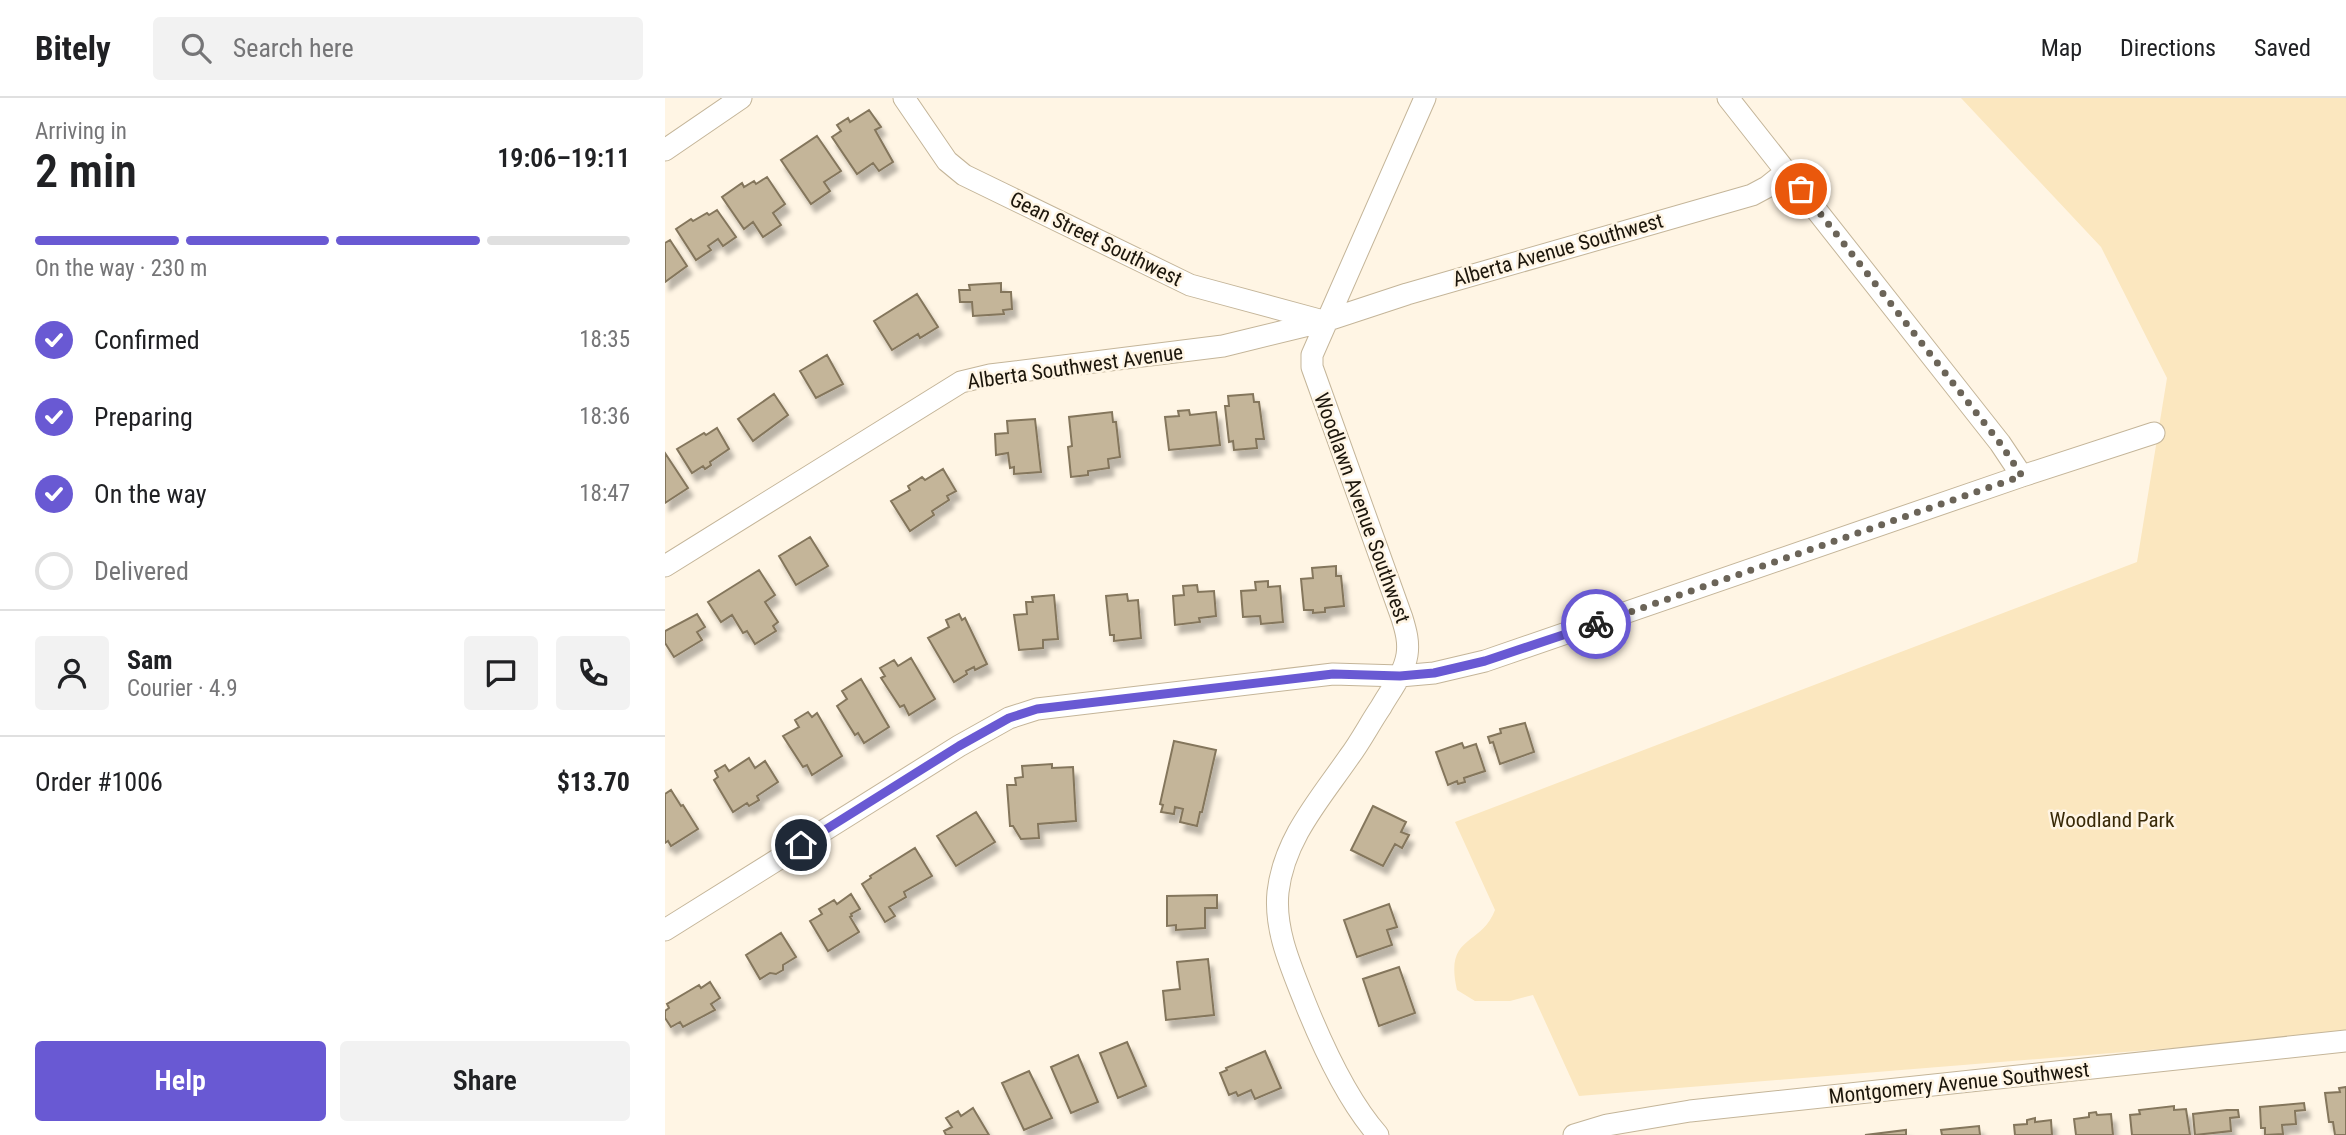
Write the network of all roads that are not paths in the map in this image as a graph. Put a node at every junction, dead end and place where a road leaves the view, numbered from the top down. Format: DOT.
graph roads {
  1 [pos="741,98"];
  2 [pos="904,98"];
  3 [pos="1425,98"];
  4 [pos="1728,98"];
  5 [pos="665,150"];
  6 [pos="1787,171"];
  7 [pos="1325,321"];
  8 [pos="2154,433"];
  9 [pos="2022,476"];
  10 [pos="665,566"];
  11 [pos="1400,676"];
  12 [pos="665,930"];
  13 [pos="2346,1041"];
  14 [pos="1374,1133"];
  15 [pos="1574,1135"];
  1 -- 5 [label="street"];
  2 -- 7 [label="street, Gean Street Southwest"];
  3 -- 7 [label="street, Woodlawn Avenue Southwest"];
  4 -- 6 [label="street"];
  6 -- 7 [label="street, Alberta Avenue Southwest"];
  6 -- 9 [label="street"];
  7 -- 10 [label="street, Alberta Southwest Avenue"];
  7 -- 11 [label="street, Woodlawn Avenue Southwest"];
  8 -- 9 [label="street"];
  9 -- 11 [label="street"];
  11 -- 12 [label="street"];
  11 -- 14 [label="street, Woodlawn Avenue Southwest"];
  13 -- 15 [label="street, Montgomery Avenue Southwest"];
}
